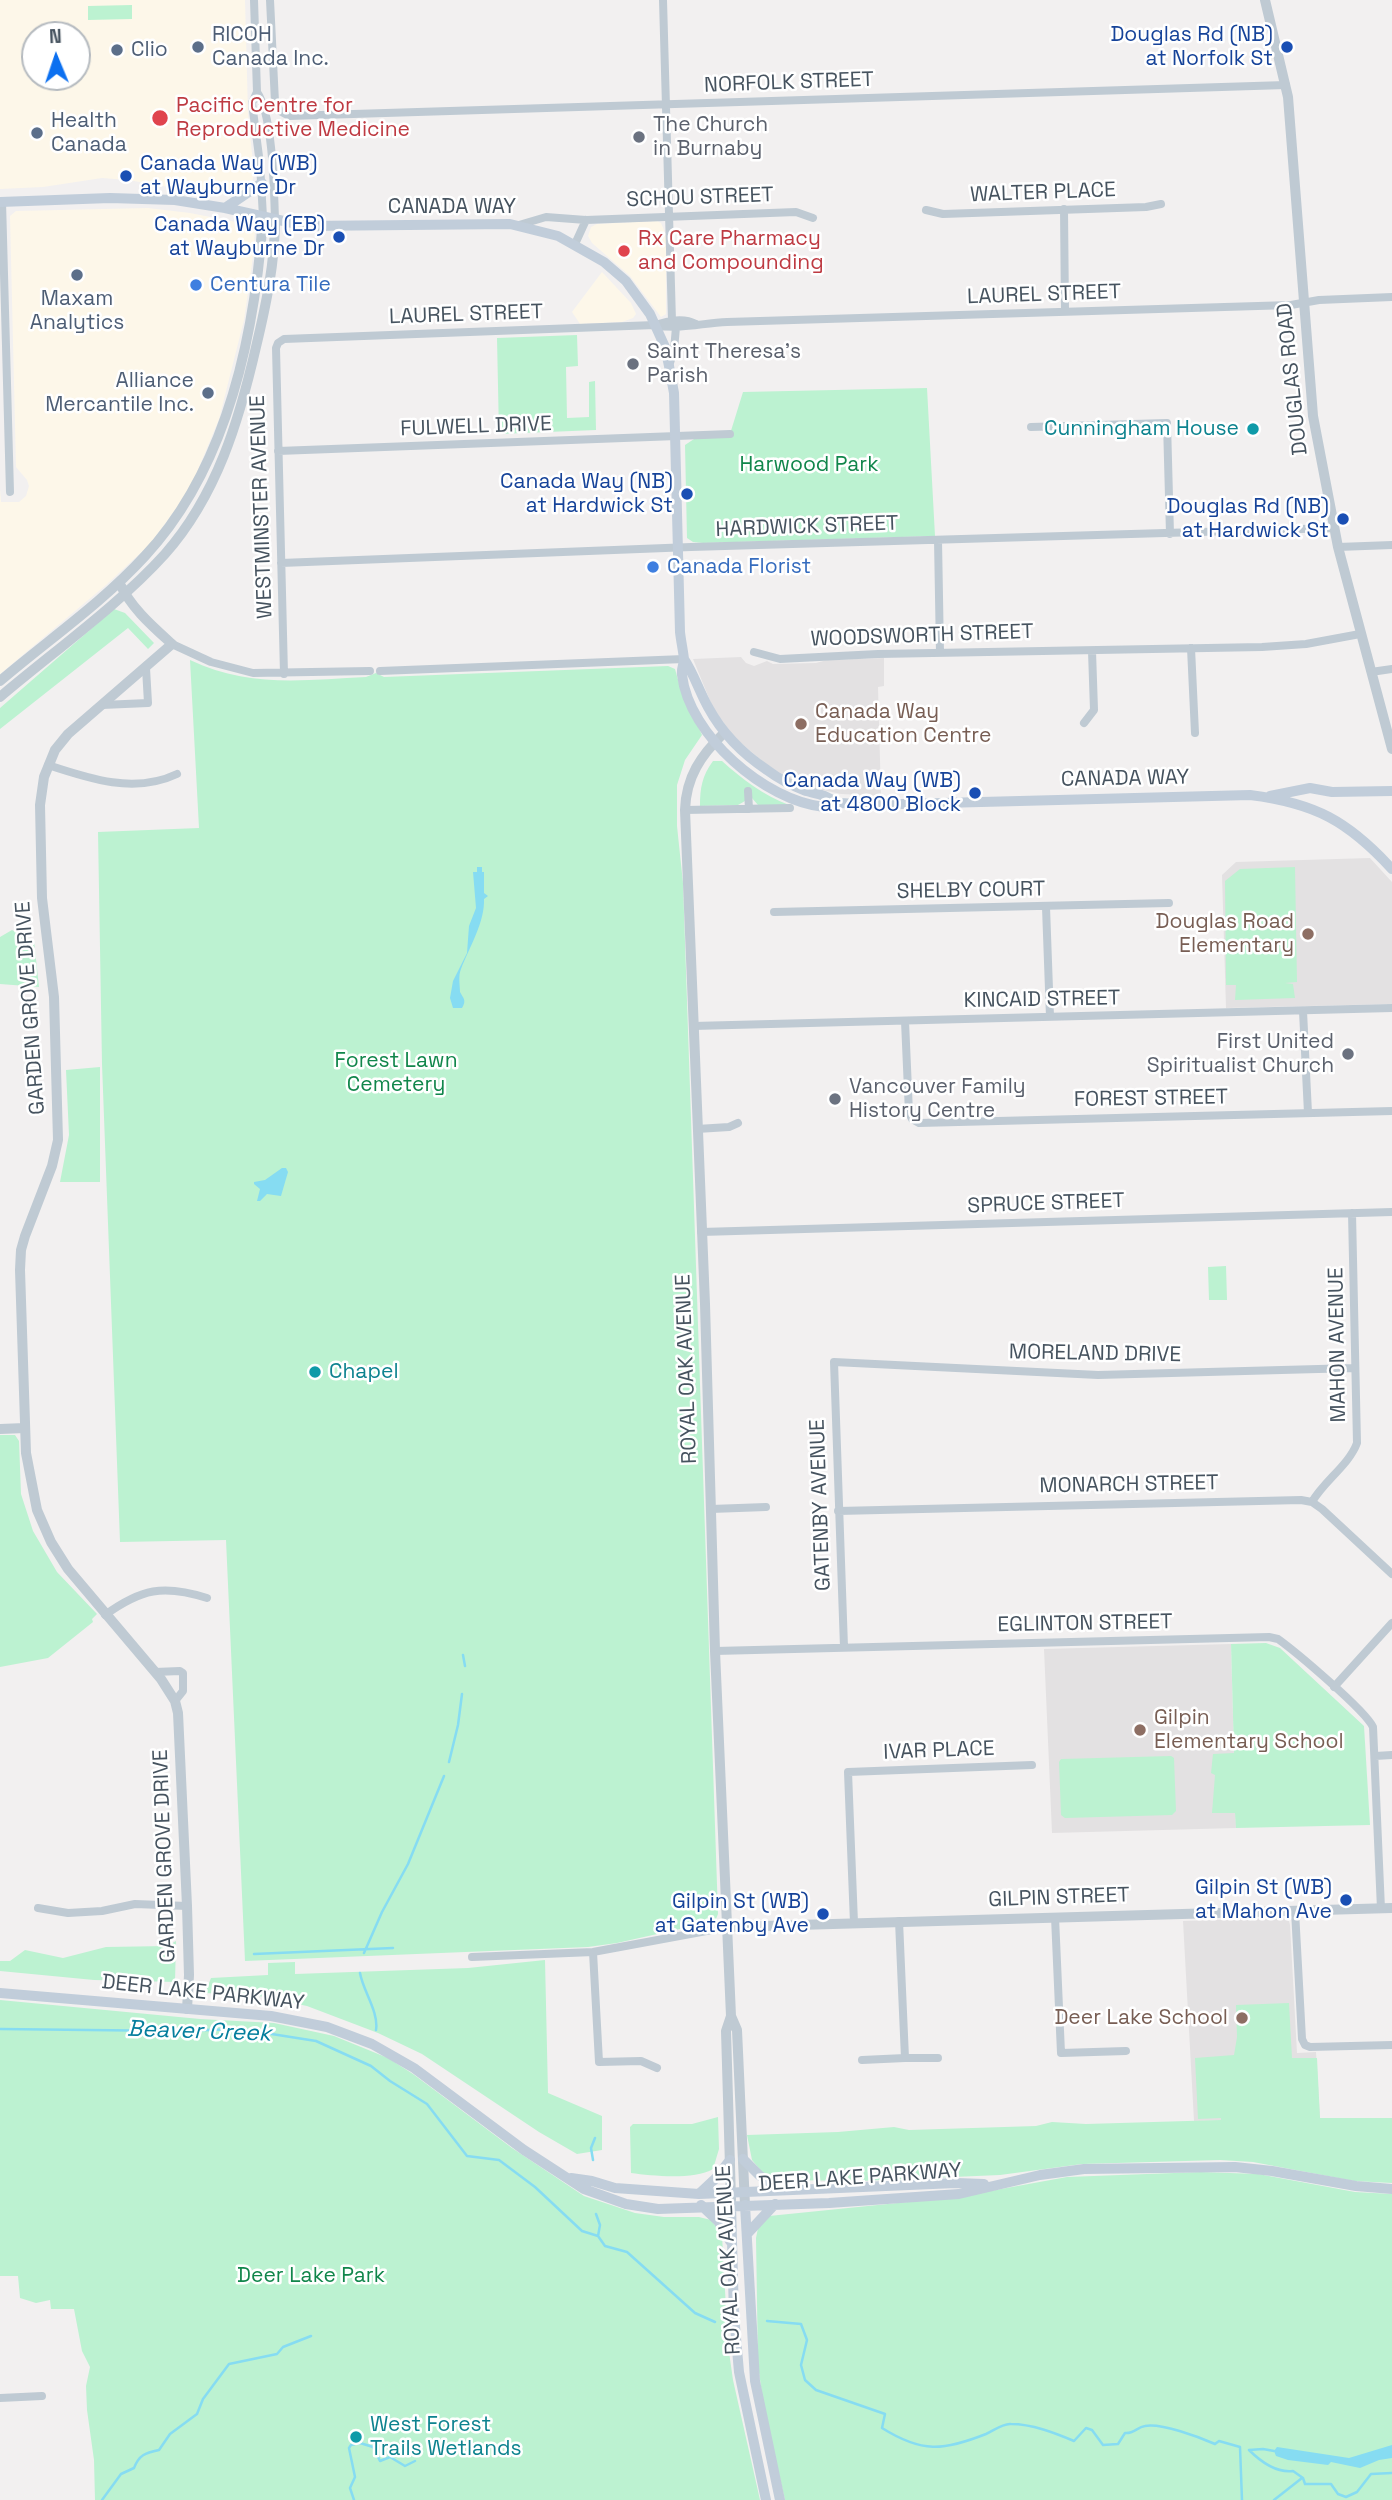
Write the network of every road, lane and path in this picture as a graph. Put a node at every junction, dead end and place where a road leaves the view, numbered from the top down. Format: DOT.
graph roads {
  1 [pos="254,0"];
  2 [pos="270,0"];
  3 [pos="663,0"];
  4 [pos="1265,0"];
  5 [pos="1286,85"];
  6 [pos="257,92"];
  7 [pos="666,104"];
  8 [pos="262,183"];
  9 [pos="1,201"];
  10 [pos="1161,204"];
  11 [pos="225,208"];
  12 [pos="1064,209"];
  13 [pos="926,210"];
  14 [pos="263,217"];
  15 [pos="669,217"];
  16 [pos="813,218"];
  17 [pos="275,220"];
  18 [pos="586,220"];
  19 [pos="519,225"];
  20 [pos="575,244"];
  21 [pos="1392,297"];
  22 [pos="1304,303"];
  23 [pos="1065,312"];
  24 [pos="674,324"];
  25 [pos="655,325"];
  26 [pos="279,342"];
  27 [pos="669,366"];
  28 [pos="1031,427"];
  29 [pos="730,434"];
  30 [pos="675,436"];
  31 [pos="278,452"];
  32 [pos="205,470"];
  33 [pos="215,478"];
  34 [pos="10,492"];
  35 [pos="1334,528"];
  36 [pos="1170,534"];
  37 [pos="938,541"];
  38 [pos="1392,545"];
  39 [pos="678,547"];
  40 [pos="1338,547"];
  41 [pos="281,563"];
  42 [pos="119,582"];
  43 [pos="124,594"];
  44 [pos="1360,634"];
  45 [pos="172,644"];
  46 [pos="1191,648"];
  47 [pos="1092,651"];
  48 [pos="754,652"];
  49 [pos="940,653"];
  50 [pos="684,659"];
  51 [pos="146,668"];
  52 [pos="1392,669"];
  53 [pos="370,671"];
  54 [pos="380,671"];
  55 [pos="1371,672"];
  56 [pos="284,674"];
  57 [pos="0,681"];
  58 [pos="0,697"];
  59 [pos="102,705"];
  60 [pos="1084,723"];
  61 [pos="724,733"];
  62 [pos="1195,733"];
  63 [pos="715,741"];
  64 [pos="1392,748"];
  65 [pos="48,765"];
  66 [pos="177,774"];
  67 [pos="748,791"];
  68 [pos="1392,791"];
  69 [pos="1332,792"];
  70 [pos="1267,797"];
  71 [pos="836,803"];
  72 [pos="1308,807"];
  73 [pos="790,808"];
  74 [pos="749,809"];
  75 [pos="685,810"];
  76 [pos="1392,869"];
  77 [pos="1169,904"];
  78 [pos="1046,907"];
  79 [pos="774,912"];
  80 [pos="1392,1008"];
  81 [pos="1303,1011"];
  82 [pos="1050,1017"];
  83 [pos="905,1021"];
  84 [pos="693,1026"];
  85 [pos="1392,1111"];
  86 [pos="1308,1113"];
  87 [pos="738,1123"];
  88 [pos="697,1129"];
  89 [pos="1392,1212"];
  90 [pos="1352,1213"];
  91 [pos="701,1232"];
  92 [pos="834,1362"];
  93 [pos="1355,1368"];
  94 [pos="25,1428"];
  95 [pos="0,1429"];
  96 [pos="1312,1502"];
  97 [pos="766,1507"];
  98 [pos="710,1509"];
  99 [pos="838,1511"];
  100 [pos="1392,1573"];
  101 [pos="207,1598"];
  102 [pos="105,1615"];
  103 [pos="1392,1623"];
  104 [pos="844,1647"];
  105 [pos="715,1651"];
  106 [pos="155,1672"];
  107 [pos="1334,1687"];
  108 [pos="175,1701"];
  109 [pos="1392,1755"];
  110 [pos="1375,1756"];
  111 [pos="1032,1765"];
  112 [pos="187,1906"];
  113 [pos="38,1908"];
  114 [pos="1387,1909"];
  115 [pos="1294,1911"];
  116 [pos="1055,1917"];
  117 [pos="899,1921"];
  118 [pos="854,1923"];
  119 [pos="728,1927"];
  120 [pos="593,1952"];
  121 [pos="472,1957"];
  122 [pos="0,1993"];
  123 [pos="187,2009"];
  124 [pos="731,2016"];
  125 [pos="1392,2045"];
  126 [pos="1126,2051"];
  127 [pos="905,2058"];
  128 [pos="938,2058"];
  129 [pos="862,2060"];
  130 [pos="657,2068"];
  131 [pos="743,2159"];
  132 [pos="730,2160"];
  133 [pos="569,2177"];
  134 [pos="992,2185"];
  135 [pos="1392,2189"];
  136 [pos="780,2190"];
  137 [pos="731,2192"];
  138 [pos="745,2192"];
  139 [pos="699,2194"];
  140 [pos="775,2204"];
  141 [pos="731,2205"];
  142 [pos="745,2205"];
  143 [pos="701,2206"];
  144 [pos="747,2234"];
  145 [pos="731,2243"];
  146 [pos="43,2396"];
  147 [pos="0,2398"];
  148 [pos="766,2500"];
  149 [pos="780,2500"];
  1 -- 6 [label="street"];
  2 -- 7 [label="street, NORFOLK STREET"];
  3 -- 7 [label="street"];
  4 -- 5 [label="street, DOUGLAS ROAD"];
  5 -- 7 [label="street, NORFOLK STREET"];
  5 -- 22 [label="street, DOUGLAS ROAD"];
  6 -- 8 [label="street"];
  6 -- 17 [label="street"];
  7 -- 15 [label="street"];
  8 -- 11 [label="main road"];
  8 -- 14 [label="street"];
  9 -- 11 [label="main road, CANADA WAY"];
  9 -- 34 [label="street"];
  10 -- 12 [label="street, WALTER PLACE"];
  11 -- 14 [label="main road, CANADA WAY"];
  12 -- 13 [label="street, WALTER PLACE"];
  12 -- 23 [label="street"];
  14 -- 17 [label="main road, CANADA WAY"];
  14 -- 32 [label="street"];
  15 -- 16 [label="street, SCHOU STREET"];
  15 -- 18 [label="street, SCHOU STREET"];
  15 -- 24 [label="street"];
  17 -- 19 [label="main road, CANADA WAY"];
  17 -- 33 [label="street"];
  18 -- 19 [label="street, SCHOU STREET"];
  18 -- 20 [label="street"];
  19 -- 20 [label="main road, CANADA WAY"];
  20 -- 25 [label="main road, CANADA WAY"];
  21 -- 22 [label="street, LAUREL STREET"];
  22 -- 23 [label="street, LAUREL STREET"];
  22 -- 35 [label="street, DOUGLAS ROAD"];
  23 -- 24 [label="street, LAUREL STREET"];
  24 -- 25 [label="street, LAUREL STREET"];
  24 -- 27 [label="street"];
  25 -- 26 [label="street, LAUREL STREET"];
  25 -- 27 [label="main road, CANADA WAY"];
  26 -- 31 [label="street, WESTMINSTER AVENUE"];
  27 -- 30 [label="main road, CANADA WAY"];
  28 -- 36 [label="street"];
  29 -- 30 [label="street, FULWELL DRIVE"];
  30 -- 31 [label="street, FULWELL DRIVE"];
  30 -- 39 [label="main road, CANADA WAY"];
  31 -- 41 [label="street, WESTMINSTER AVENUE"];
  32 -- 33 [label="street"];
  32 -- 42 [label="street"];
  33 -- 43 [label="street"];
  35 -- 36 [label="street, HARDWICK STREET"];
  35 -- 40 [label="street, DOUGLAS ROAD"];
  36 -- 37 [label="street, HARDWICK STREET"];
  37 -- 39 [label="street, HARDWICK STREET"];
  37 -- 49 [label="street"];
  38 -- 40 [label="street"];
  39 -- 41 [label="street, HARDWICK STREET"];
  39 -- 50 [label="main road, CANADA WAY"];
  40 -- 44 [label="street, DOUGLAS ROAD"];
  41 -- 56 [label="street, WESTMINSTER AVENUE"];
  42 -- 43 [label="street"];
  42 -- 57 [label="street"];
  43 -- 45 [label="street"];
  43 -- 58 [label="street"];
  44 -- 46 [label="street, WOODSWORTH STREET"];
  44 -- 55 [label="street, DOUGLAS ROAD"];
  45 -- 51 [label="street, GARDEN GROVE DRIVE"];
  45 -- 56 [label="street"];
  46 -- 47 [label="street, WOODSWORTH STREET"];
  46 -- 62 [label="street"];
  47 -- 49 [label="street, WOODSWORTH STREET"];
  47 -- 60 [label="street"];
  48 -- 49 [label="street, WOODSWORTH STREET"];
  50 -- 54 [label="street"];
  50 -- 61 [label="main road, CANADA WAY"];
  50 -- 63 [label="main road, CANADA WAY"];
  51 -- 59 [label="street, GARDEN GROVE DRIVE"];
  51 -- 59 [label="street"];
  52 -- 55 [label="street"];
  53 -- 56 [label="street"];
  55 -- 64 [label="street, DOUGLAS ROAD"];
  59 -- 65 [label="street, GARDEN GROVE DRIVE"];
  61 -- 63 [label="street, ROYAL OAK AVENUE"];
  61 -- 71 [label="main road, CANADA WAY"];
  63 -- 71 [label="main road, CANADA WAY"];
  63 -- 75 [label="street, ROYAL OAK AVENUE"];
  65 -- 66 [label="street"];
  65 -- 94 [label="street, GARDEN GROVE DRIVE"];
  67 -- 74 [label="street"];
  68 -- 69 [label="main road"];
  69 -- 70 [label="main road"];
  69 -- 72 [label="main road"];
  70 -- 71 [label="main road, CANADA WAY"];
  70 -- 72 [label="main road, CANADA WAY"];
  72 -- 76 [label="main road, CANADA WAY"];
  73 -- 74 [label="street"];
  74 -- 75 [label="street"];
  75 -- 84 [label="street, ROYAL OAK AVENUE"];
  77 -- 78 [label="street, SHELBY COURT"];
  78 -- 79 [label="street, SHELBY COURT"];
  78 -- 82 [label="street"];
  80 -- 81 [label="street, KINCAID STREET"];
  81 -- 82 [label="street, KINCAID STREET"];
  81 -- 86 [label="street"];
  82 -- 83 [label="street, KINCAID STREET"];
  83 -- 84 [label="street, KINCAID STREET"];
  83 -- 86 [label="street, FOREST STREET"];
  84 -- 88 [label="street, ROYAL OAK AVENUE"];
  85 -- 86 [label="street, FOREST STREET"];
  87 -- 88 [label="street"];
  88 -- 91 [label="street, ROYAL OAK AVENUE"];
  89 -- 90 [label="street, SPRUCE STREET"];
  90 -- 91 [label="street, SPRUCE STREET"];
  90 -- 93 [label="street, MAHON AVENUE"];
  91 -- 98 [label="street, ROYAL OAK AVENUE"];
  92 -- 93 [label="street, MORELAND DRIVE"];
  92 -- 99 [label="street, GATENBY AVENUE"];
  93 -- 96 [label="street, MAHON AVENUE"];
  94 -- 95 [label="street"];
  94 -- 102 [label="street, GARDEN GROVE DRIVE"];
  96 -- 99 [label="street, MONARCH STREET"];
  96 -- 100 [label="street"];
  97 -- 98 [label="street"];
  98 -- 105 [label="street, ROYAL OAK AVENUE"];
  99 -- 104 [label="street, GATENBY AVENUE"];
  101 -- 102 [label="street"];
  102 -- 106 [label="street, GARDEN GROVE DRIVE"];
  103 -- 107 [label="street"];
  104 -- 105 [label="street, EGLINTON STREET"];
  104 -- 107 [label="street, EGLINTON STREET"];
  105 -- 119 [label="street, ROYAL OAK AVENUE"];
  106 -- 108 [label="street, GARDEN GROVE DRIVE"];
  106 -- 108 [label="street, GARDEN GROVE DRIVE"];
  107 -- 110 [label="street, EGLINTON STREET"];
  108 -- 112 [label="street, GARDEN GROVE DRIVE"];
  109 -- 110 [label="street"];
  110 -- 114 [label="street"];
  111 -- 118 [label="street, IVAR PLACE"];
  112 -- 113 [label="street"];
  112 -- 123 [label="street, GARDEN GROVE DRIVE"];
  114 -- 115 [label="street, GILPIN STREET"];
  115 -- 116 [label="street, GILPIN STREET"];
  115 -- 125 [label="street"];
  116 -- 117 [label="street, GILPIN STREET"];
  116 -- 126 [label="street"];
  117 -- 118 [label="street, GILPIN STREET"];
  117 -- 127 [label="street"];
  118 -- 119 [label="street, GILPIN STREET"];
  119 -- 120 [label="street"];
  119 -- 124 [label="street, ROYAL OAK AVENUE"];
  120 -- 121 [label="street"];
  120 -- 130 [label="street"];
  122 -- 123 [label="main road, DEER LAKE PARKWAY"];
  123 -- 133 [label="main road, DEER LAKE PARKWAY"];
  124 -- 131 [label="street, ROYAL OAK AVENUE"];
  124 -- 132 [label="street, ROYAL OAK AVENUE"];
  127 -- 128 [label="street"];
  127 -- 129 [label="street"];
  131 -- 136 [label="main road"];
  131 -- 138 [label="street, ROYAL OAK AVENUE"];
  132 -- 137 [label="street, ROYAL OAK AVENUE"];
  132 -- 139 [label="main road"];
  133 -- 139 [label="main road, DEER LAKE PARKWAY"];
  133 -- 143 [label="main road, DEER LAKE PARKWAY"];
  134 -- 135 [label="main road, DEER LAKE PARKWAY"];
  134 -- 136 [label="main road, DEER LAKE PARKWAY"];
  134 -- 140 [label="main road, DEER LAKE PARKWAY"];
  136 -- 138 [label="main road, DEER LAKE PARKWAY"];
  137 -- 138 [label="main road, DEER LAKE PARKWAY"];
  137 -- 139 [label="main road, DEER LAKE PARKWAY"];
  137 -- 141 [label="street, ROYAL OAK AVENUE"];
  138 -- 142 [label="street, ROYAL OAK AVENUE"];
  140 -- 142 [label="main road, DEER LAKE PARKWAY"];
  140 -- 144 [label="main road"];
  141 -- 142 [label="main road, DEER LAKE PARKWAY"];
  141 -- 143 [label="main road, DEER LAKE PARKWAY"];
  141 -- 145 [label="main road, ROYAL OAK AVENUE"];
  142 -- 144 [label="main road, ROYAL OAK AVENUE"];
  143 -- 145 [label="main road"];
  144 -- 149 [label="main road, ROYAL OAK AVENUE"];
  145 -- 148 [label="main road, ROYAL OAK AVENUE"];
  146 -- 147 [label="street"];
}
